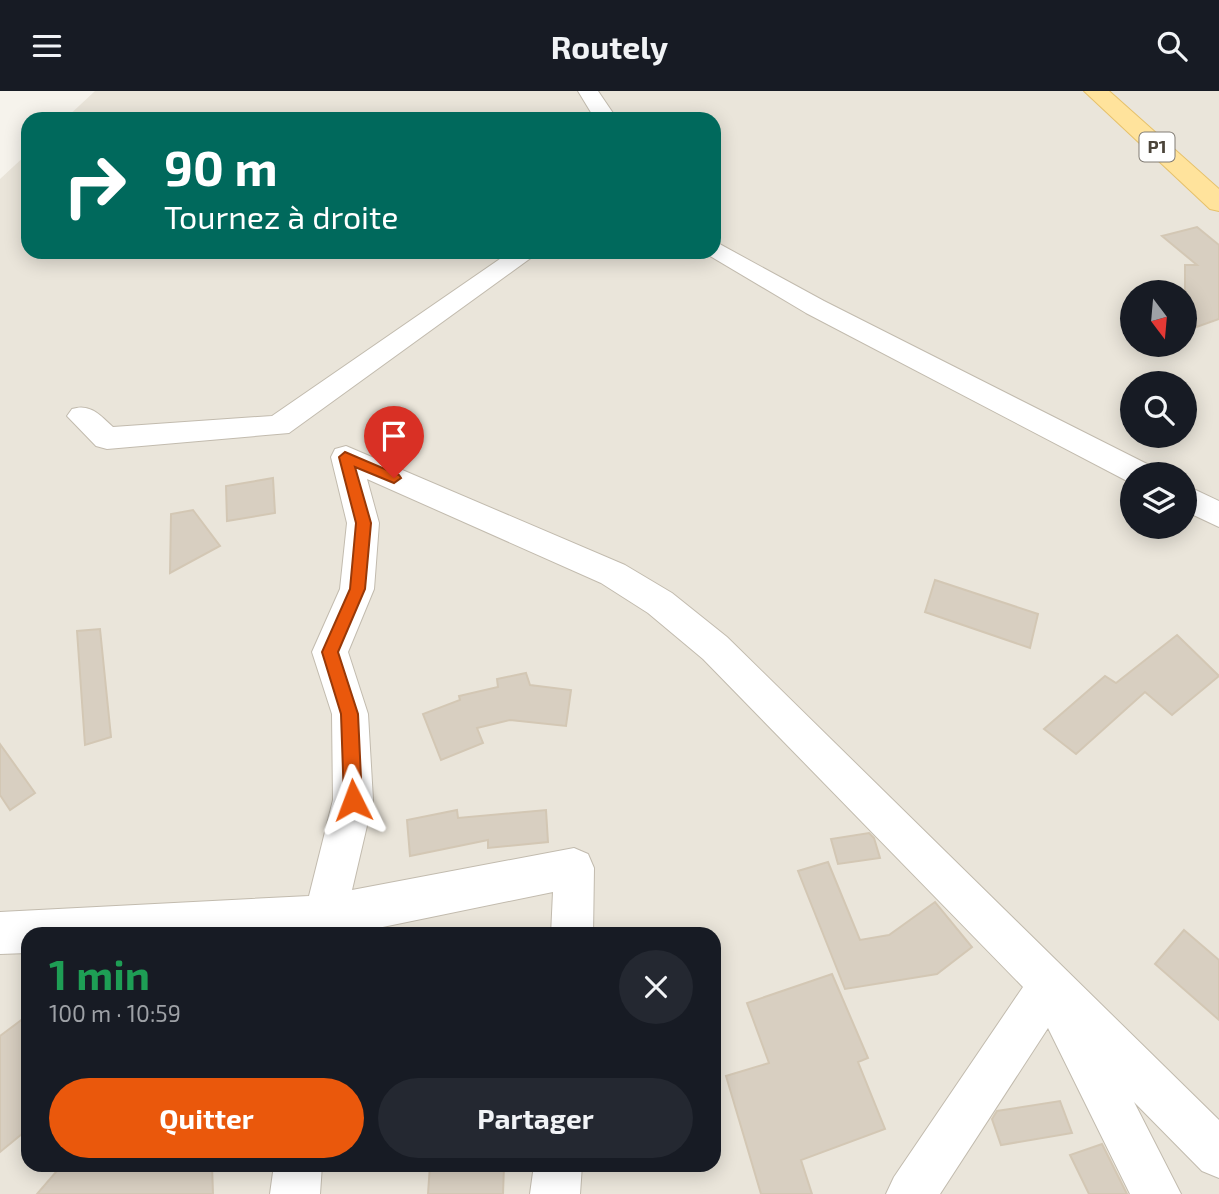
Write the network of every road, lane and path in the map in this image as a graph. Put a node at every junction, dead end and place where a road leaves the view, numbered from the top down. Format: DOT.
graph roads {
  1 [pos="588,91"];
  2 [pos="1095,91"];
  3 [pos="602,112"];
  4 [pos="1219,203"];
  5 [pos="721,252"];
  6 [pos="517,259"];
  7 [pos="82,416"];
  8 [pos="1120,464"];
  9 [pos="1197,504"];
  10 [pos="1219,515"];
  11 [pos="324,925"];
  12 [pos="243,927"];
  13 [pos="572,927"];
  14 [pos="21,932"];
  15 [pos="0,933"];
  16 [pos="1051,985"];
  17 [pos="1219,1154"];
  18 [pos="297,1172"];
  19 [pos="557,1172"];
  20 [pos="295,1194"];
  21 [pos="555,1194"];
  22 [pos="911,1194"];
  23 [pos="1156,1194"];
  1 -- 3 [label="street"];
  2 -- 4 [label="main road, P1"];
  5 -- 8 [label="street"];
  6 -- 7 [label="street"];
  9 -- 10 [label="street"];
  11 -- 12 [label="street"];
  11 -- 13 [label="street"];
  11 -- 16 [label="street"];
  14 -- 15 [label="street"];
  16 -- 17 [label="street"];
  16 -- 22 [label="street"];
  16 -- 23 [label="street"];
  18 -- 20 [label="street"];
  19 -- 21 [label="street"];
}
